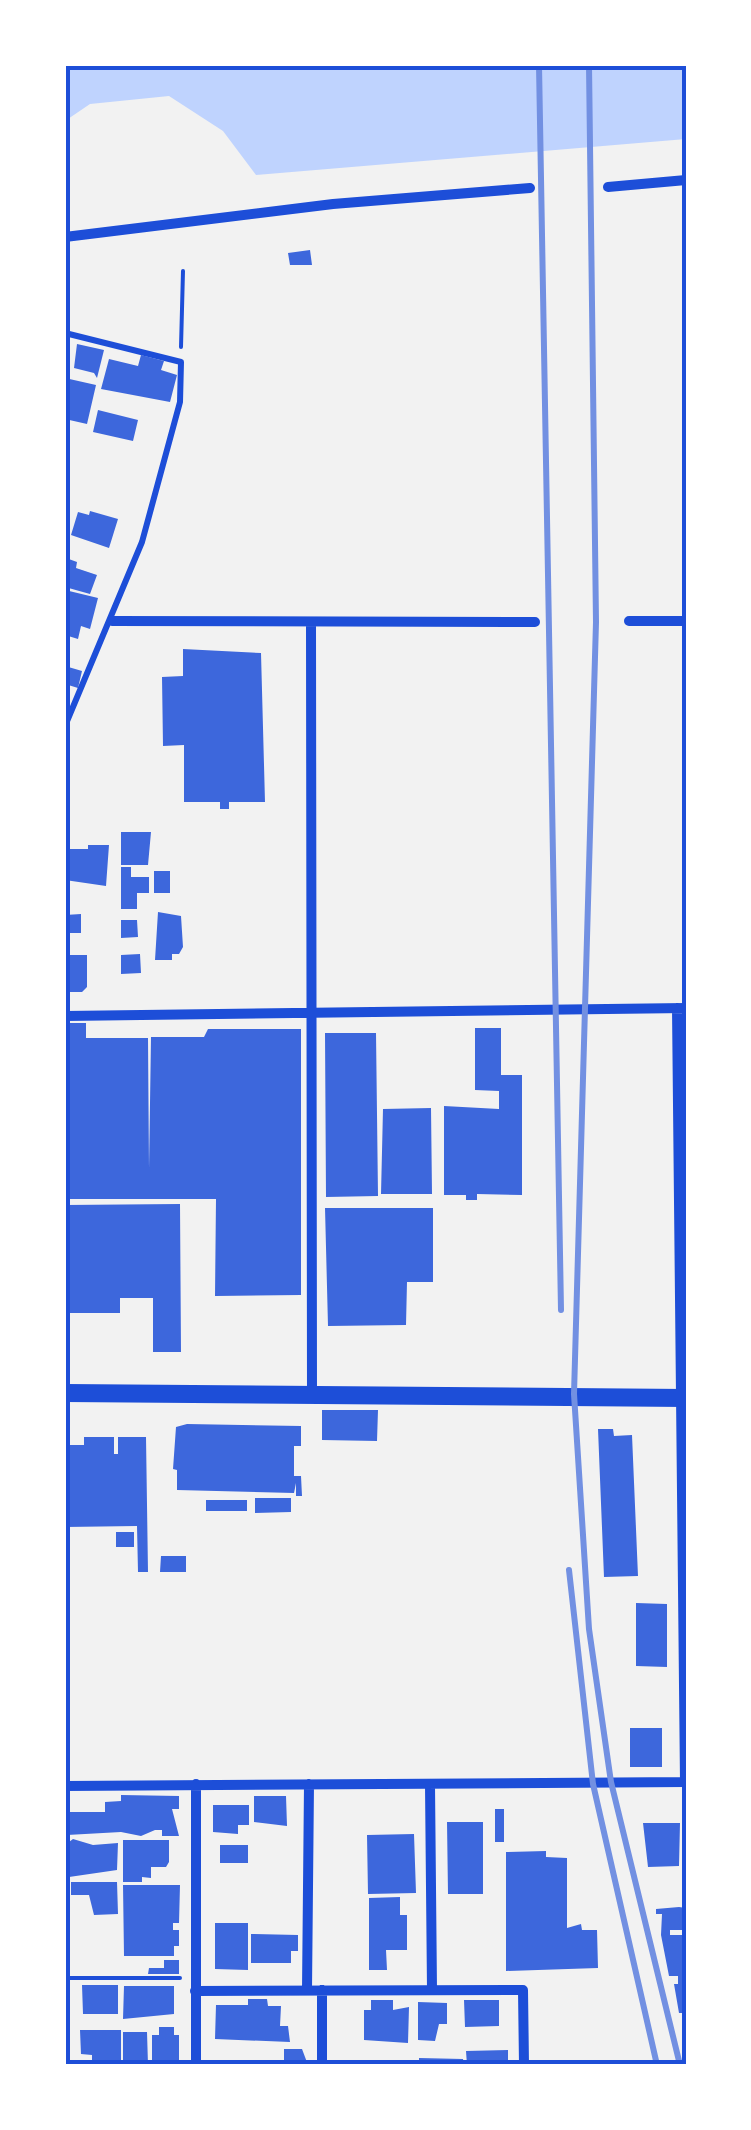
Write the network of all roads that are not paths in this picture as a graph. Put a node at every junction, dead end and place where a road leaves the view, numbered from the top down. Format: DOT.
graph roads {
  1 [pos="686,180"];
  2 [pos="608,187"];
  3 [pos="530,188"];
  4 [pos="65,237"];
  5 [pos="65,332"];
  6 [pos="630,621"];
  7 [pos="686,621"];
  8 [pos="112,622"];
  9 [pos="311,622"];
  10 [pos="534,622"];
  11 [pos="65,726"];
  12 [pos="681,1008"];
  13 [pos="314,1010"];
  14 [pos="65,1016"];
  15 [pos="65,1393"];
  16 [pos="312,1395"];
  17 [pos="684,1398"];
  18 [pos="686,1782"];
  19 [pos="196,1784"];
  20 [pos="310,1784"];
  21 [pos="430,1785"];
  22 [pos="65,1786"];
  23 [pos="195,1990"];
  24 [pos="308,1990"];
  25 [pos="322,1990"];
  26 [pos="432,1990"];
  27 [pos="196,2065"];
  28 [pos="322,2065"];
  29 [pos="524,2065"];
  1 -- 2 [label="street"];
  3 -- 4 [label="street"];
  5 -- 8 [label="lane"];
  6 -- 7 [label="street"];
  8 -- 9 [label="street"];
  8 -- 11 [label="lane"];
  9 -- 10 [label="street"];
  9 -- 13 [label="street"];
  12 -- 13 [label="street"];
  12 -- 17 [label="street"];
  13 -- 14 [label="street"];
  13 -- 16 [label="street"];
  15 -- 16 [label="street"];
  16 -- 17 [label="street"];
  17 -- 18 [label="street"];
  18 -- 21 [label="street"];
  19 -- 20 [label="street"];
  19 -- 22 [label="street"];
  19 -- 23 [label="street"];
  20 -- 21 [label="street"];
  20 -- 24 [label="street"];
  21 -- 26 [label="street"];
  23 -- 24 [label="street"];
  23 -- 27 [label="street"];
  24 -- 25 [label="street"];
  25 -- 26 [label="street"];
  25 -- 28 [label="street"];
  26 -- 29 [label="street"];
}
